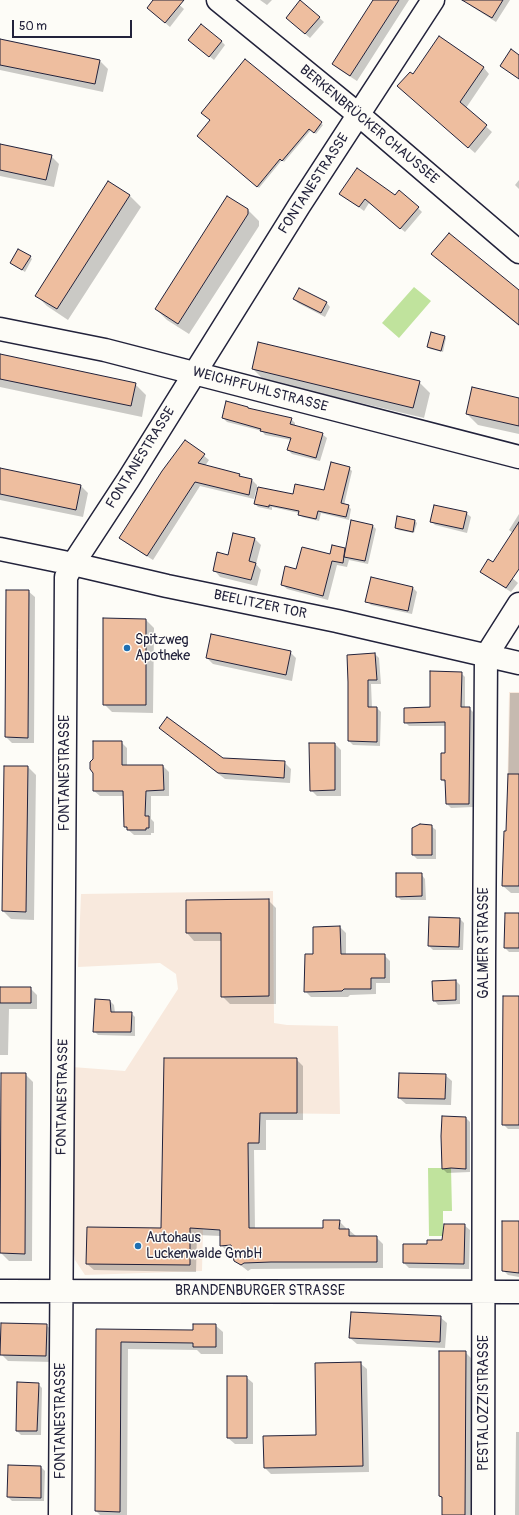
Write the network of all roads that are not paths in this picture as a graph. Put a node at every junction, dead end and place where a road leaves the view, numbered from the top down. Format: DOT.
graph roads {
  1 [pos="218,0"];
  2 [pos="433,0"];
  3 [pos="358,115"];
  4 [pos="519,252"];
  5 [pos="0,329"];
  6 [pos="194,373"];
  7 [pos="519,457"];
  8 [pos="0,549"];
  9 [pos="73,564"];
  10 [pos="519,604"];
  11 [pos="486,656"];
  12 [pos="519,663"];
  13 [pos="0,1291"];
  14 [pos="484,1291"];
  15 [pos="61,1292"];
  16 [pos="519,1292"];
  17 [pos="60,1515"];
  18 [pos="483,1515"];
  1 -- 3 [label="street, BERKENBRÜCKER CHAUSSEE"];
  2 -- 3 [label="street, FONTANESTRASSE"];
  3 -- 4 [label="street, BERKENBRÜCKER CHAUSSEE"];
  3 -- 6 [label="street, FONTANESTRASSE"];
  5 -- 6 [label="street, WEICHPFUHLSTRASSE"];
  6 -- 7 [label="street, WEICHPFUHLSTRASSE"];
  6 -- 9 [label="street, FONTANESTRASSE"];
  8 -- 9 [label="street, BEELITZER TOR"];
  9 -- 11 [label="street, BEELITZER TOR"];
  9 -- 15 [label="street, FONTANESTRASSE"];
  10 -- 11 [label="street"];
  11 -- 12 [label="street, BEELITZER TOR"];
  11 -- 14 [label="street, GALMER STRASSE"];
  13 -- 15 [label="street, BRANDENBURGER STRASSE"];
  14 -- 15 [label="street, BRANDENBURGER STRASSE"];
  14 -- 16 [label="street, BRANDENBURGER STRASSE"];
  14 -- 18 [label="street, PESTALOZZISTRASSE"];
  15 -- 17 [label="street, FONTANESTRASSE"];
}
